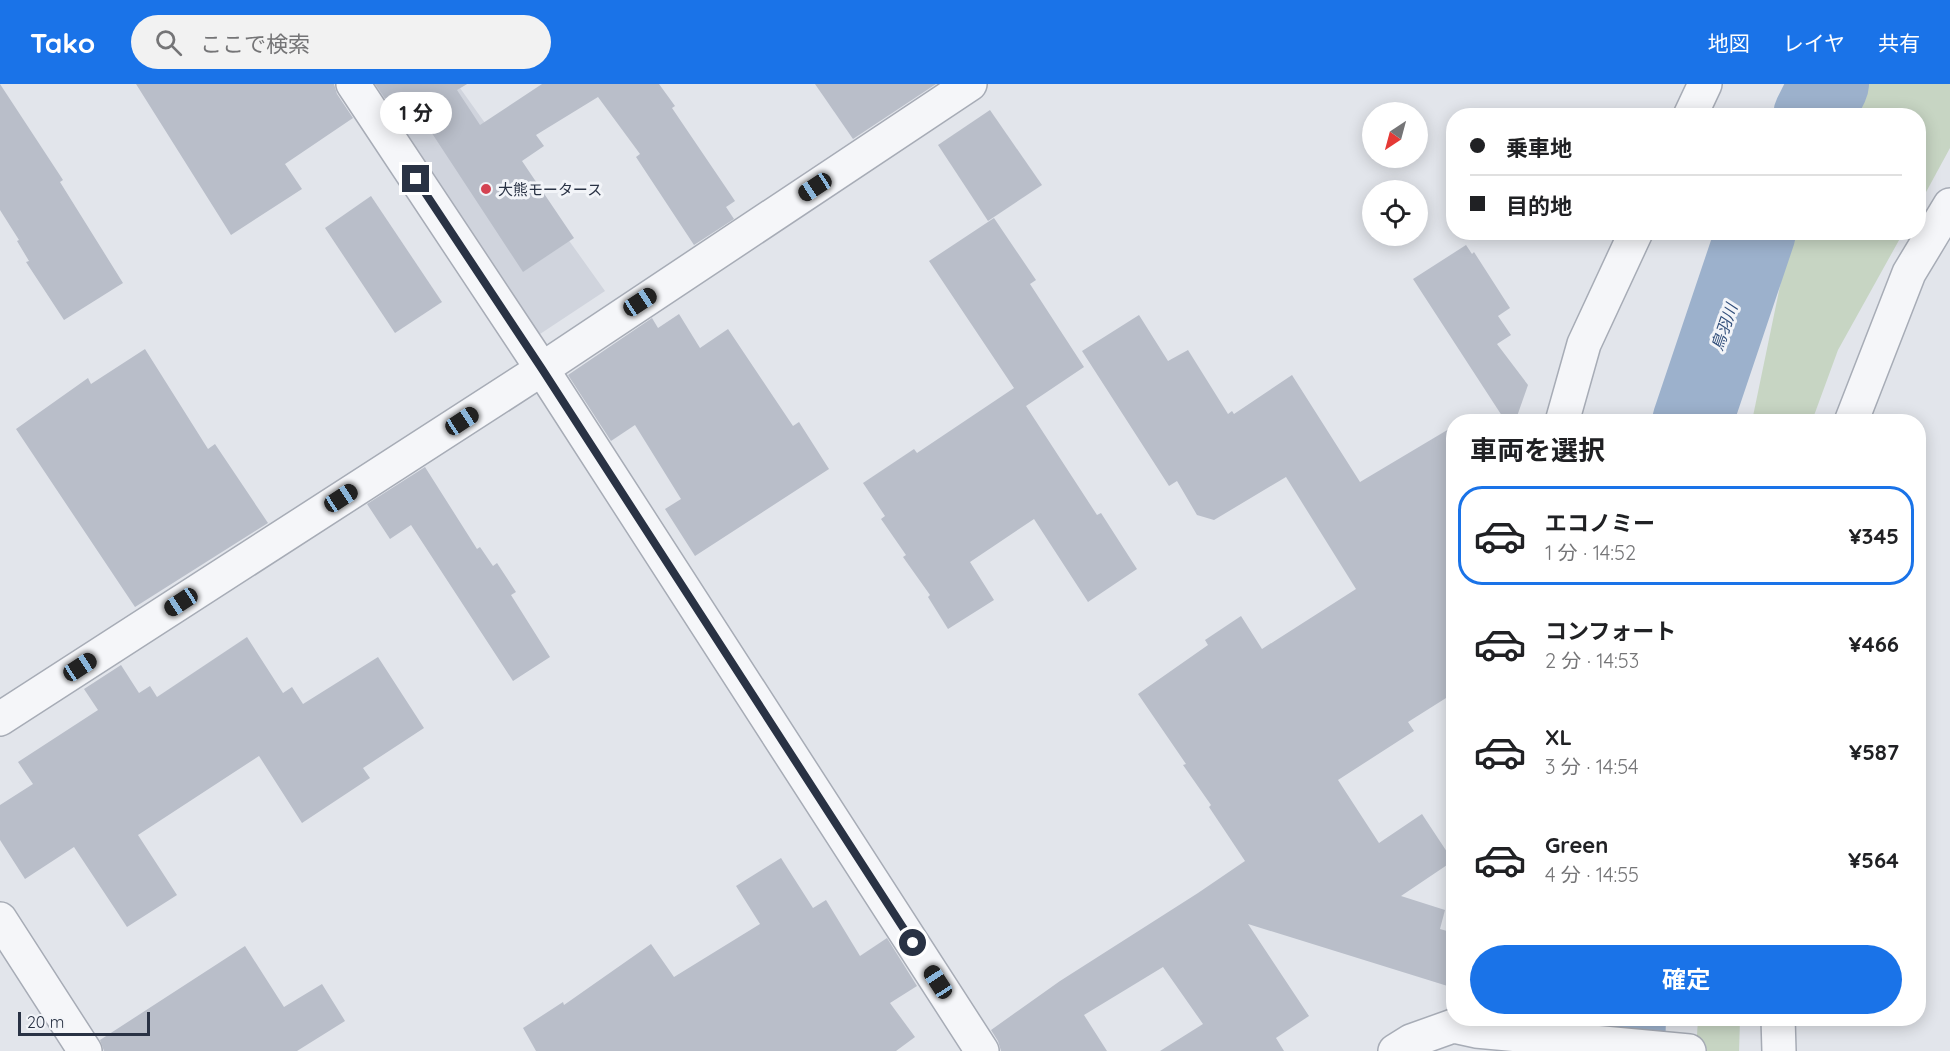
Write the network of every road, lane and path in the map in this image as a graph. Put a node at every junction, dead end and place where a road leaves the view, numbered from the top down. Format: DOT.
graph roads {
  1 [pos="353,84"];
  2 [pos="970,84"];
  3 [pos="1705,84"];
  4 [pos="1694,108"];
  5 [pos="1950,205"];
  6 [pos="1632,240"];
  7 [pos="542,369"];
  8 [pos="1564,414"];
  9 [pos="1854,414"];
  10 [pos="0,719"];
  11 [pos="0,919"];
  12 [pos="1778,1026"];
  13 [pos="1481,1033"];
  14 [pos="85,1051"];
  15 [pos="982,1051"];
  16 [pos="1395,1051"];
  17 [pos="1689,1051"];
  18 [pos="1779,1051"];
  1 -- 7 [label="street"];
  2 -- 7 [label="street"];
  3 -- 4 [label="street"];
  5 -- 9 [label="street"];
  6 -- 8 [label="street"];
  7 -- 10 [label="street"];
  7 -- 15 [label="street"];
  11 -- 14 [label="street"];
  12 -- 18 [label="street"];
  13 -- 16 [label="street"];
  13 -- 17 [label="street"];
}
